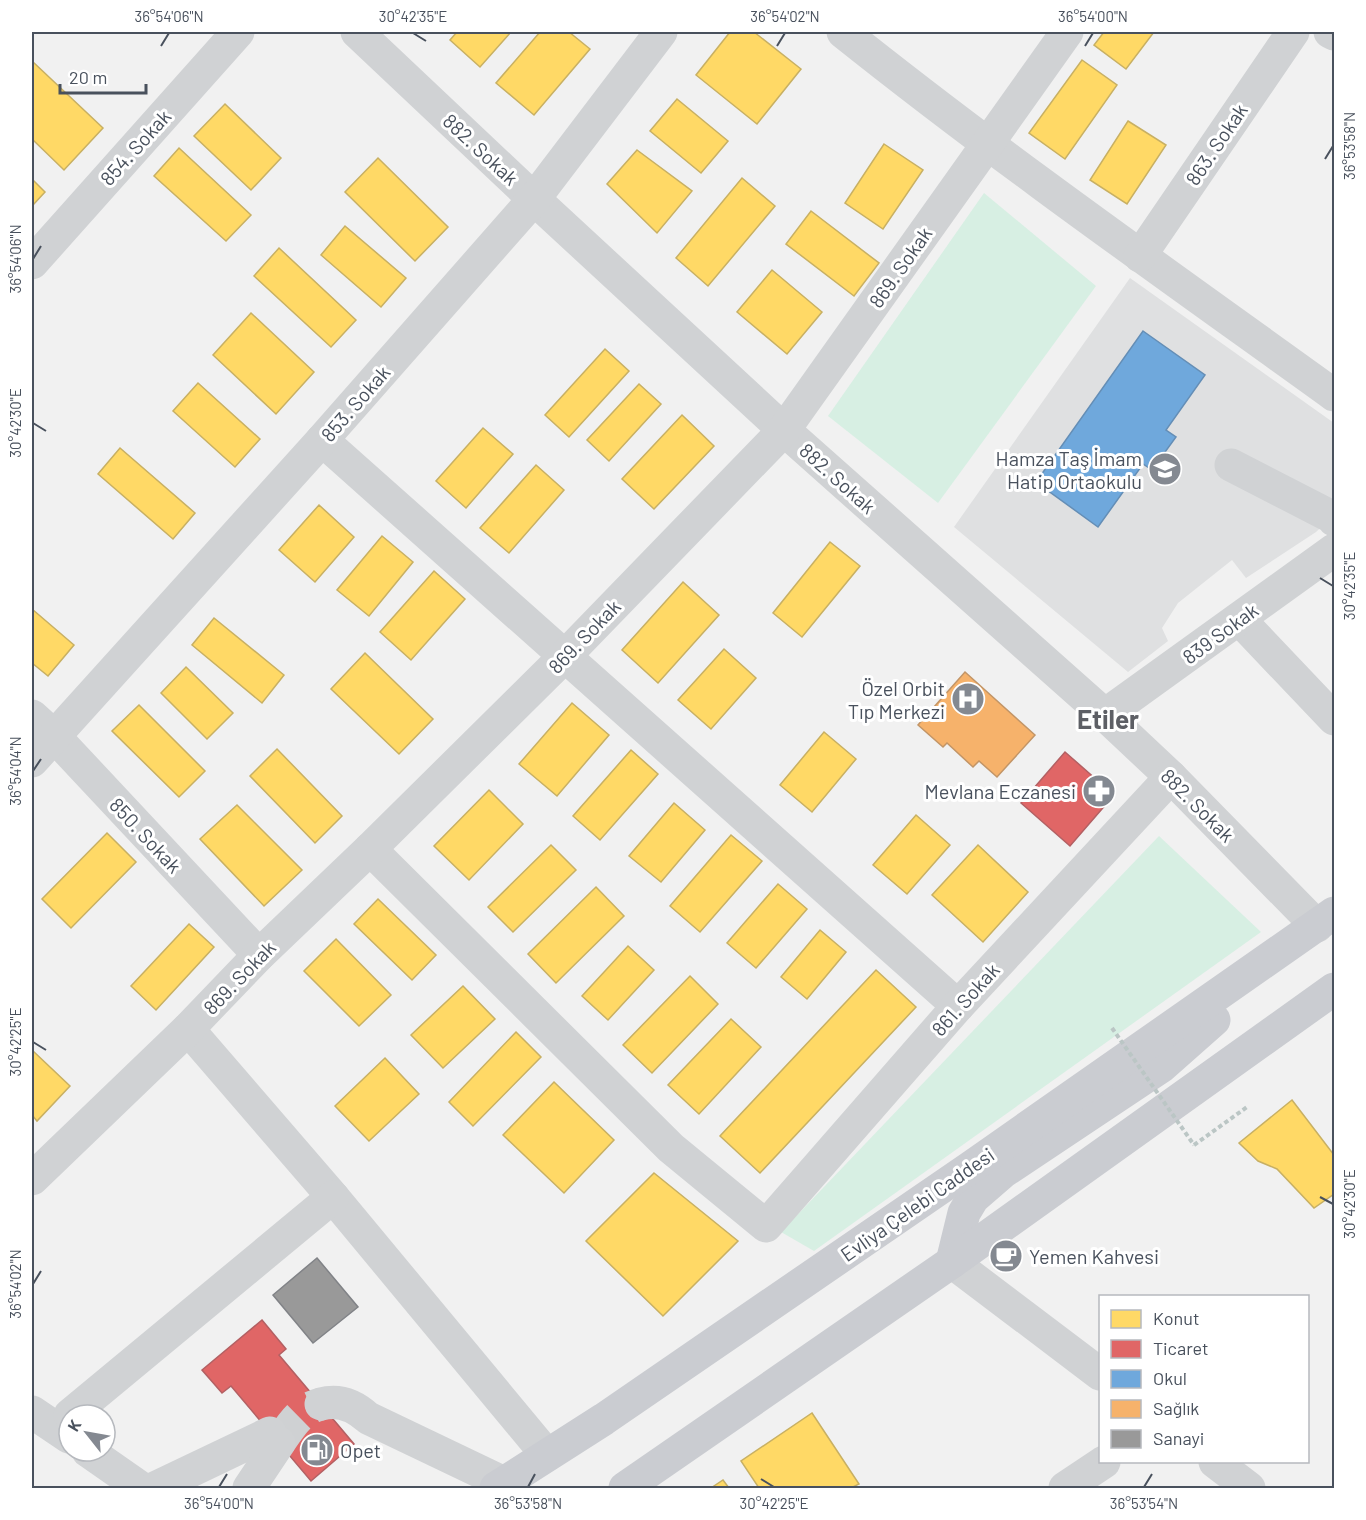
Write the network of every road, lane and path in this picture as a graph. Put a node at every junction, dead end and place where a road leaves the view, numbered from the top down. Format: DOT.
graph roads {
  1 [pos="238,32"];
  2 [pos="357,32"];
  3 [pos="661,32"];
  4 [pos="1067,32"];
  5 [pos="1293,32"];
  6 [pos="1330,32"];
  7 [pos="1335,34"];
  8 [pos="861,37"];
  9 [pos="988,143"];
  10 [pos="534,199"];
  11 [pos="1140,256"];
  12 [pos="32,263"];
  13 [pos="1335,395"];
  14 [pos="784,430"];
  15 [pos="322,441"];
  16 [pos="1231,465"];
  17 [pos="1335,520"];
  18 [pos="1335,550"];
  19 [pos="1239,619"];
  20 [pos="565,656"];
  21 [pos="1105,715"];
  22 [pos="1335,719"];
  23 [pos="43,726"];
  24 [pos="32,761"];
  25 [pos="1171,777"];
  26 [pos="370,849"];
  27 [pos="1326,920"];
  28 [pos="259,955"];
  29 [pos="1335,989"];
  30 [pos="958,1006"];
  31 [pos="1112,1028"];
  32 [pos="188,1029"];
  33 [pos="1247,1107"];
  34 [pos="32,1179"];
  35 [pos="333,1197"];
  36 [pos="952,1262"];
  37 [pos="1099,1372"];
  38 [pos="81,1403"];
  39 [pos="321,1404"];
  40 [pos="547,1455"];
  41 [pos="1101,1463"];
  42 [pos="1218,1463"];
  43 [pos="97,1467"];
  44 [pos="500,1486"];
  45 [pos="141,1488"];
  46 [pos="154,1488"];
  47 [pos="249,1488"];
  48 [pos="625,1488"];
  49 [pos="1065,1488"];
  50 [pos="1249,1488"];
  1 -- 12 [label="street, 854. Sokak"];
  2 -- 10 [label="street, 882. Sokak"];
  3 -- 10 [label="street, 853. Sokak"];
  4 -- 9 [label="street, 869. Sokak"];
  5 -- 11 [label="street, 863. Sokak"];
  6 -- 7 [label="street"];
  8 -- 9 [label="street"];
  9 -- 11 [label="street"];
  9 -- 14 [label="street, 869. Sokak"];
  10 -- 14 [label="street, 882. Sokak"];
  10 -- 15 [label="street, 853. Sokak"];
  11 -- 13 [label="street"];
  14 -- 20 [label="street, 869. Sokak"];
  14 -- 21 [label="street, 882. Sokak"];
  15 -- 20 [label="street"];
  15 -- 23 [label="street, 853. Sokak"];
  16 -- 17 [label="street"];
  18 -- 19 [label="street, 839 Sokak"];
  19 -- 21 [label="street, 839 Sokak"];
  19 -- 22 [label="street"];
  20 -- 26 [label="street, 869. Sokak"];
  20 -- 30 [label="street"];
  21 -- 25 [label="street, 882. Sokak"];
  23 -- 24 [label="street, 853. Sokak"];
  23 -- 28 [label="street, 850. Sokak"];
  25 -- 27 [label="street, 882. Sokak"];
  25 -- 30 [label="street, 861. Sokak"];
  26 -- 28 [label="street, 869. Sokak"];
  26 -- 30 [label="street, 861. Sokak"];
  27 -- 36 [label="main road"];
  27 -- 40 [label="main road, Evliya Çelebi Caddesi"];
  28 -- 32 [label="street, 869. Sokak"];
  29 -- 36 [label="main road"];
  31 -- 33 [label="path, bridge"];
  32 -- 34 [label="street, 869. Sokak"];
  32 -- 35 [label="street"];
  35 -- 38 [label="street"];
  35 -- 40 [label="street"];
  36 -- 37 [label="street"];
  36 -- 48 [label="main road"];
  39 -- 44 [label="street"];
  40 -- 44 [label="main road, Evliya Çelebi Caddesi"];
  41 -- 49 [label="street"];
  42 -- 50 [label="street"];
  43 -- 45 [label="street"];
  46 -- 47 [label="street"];
}
